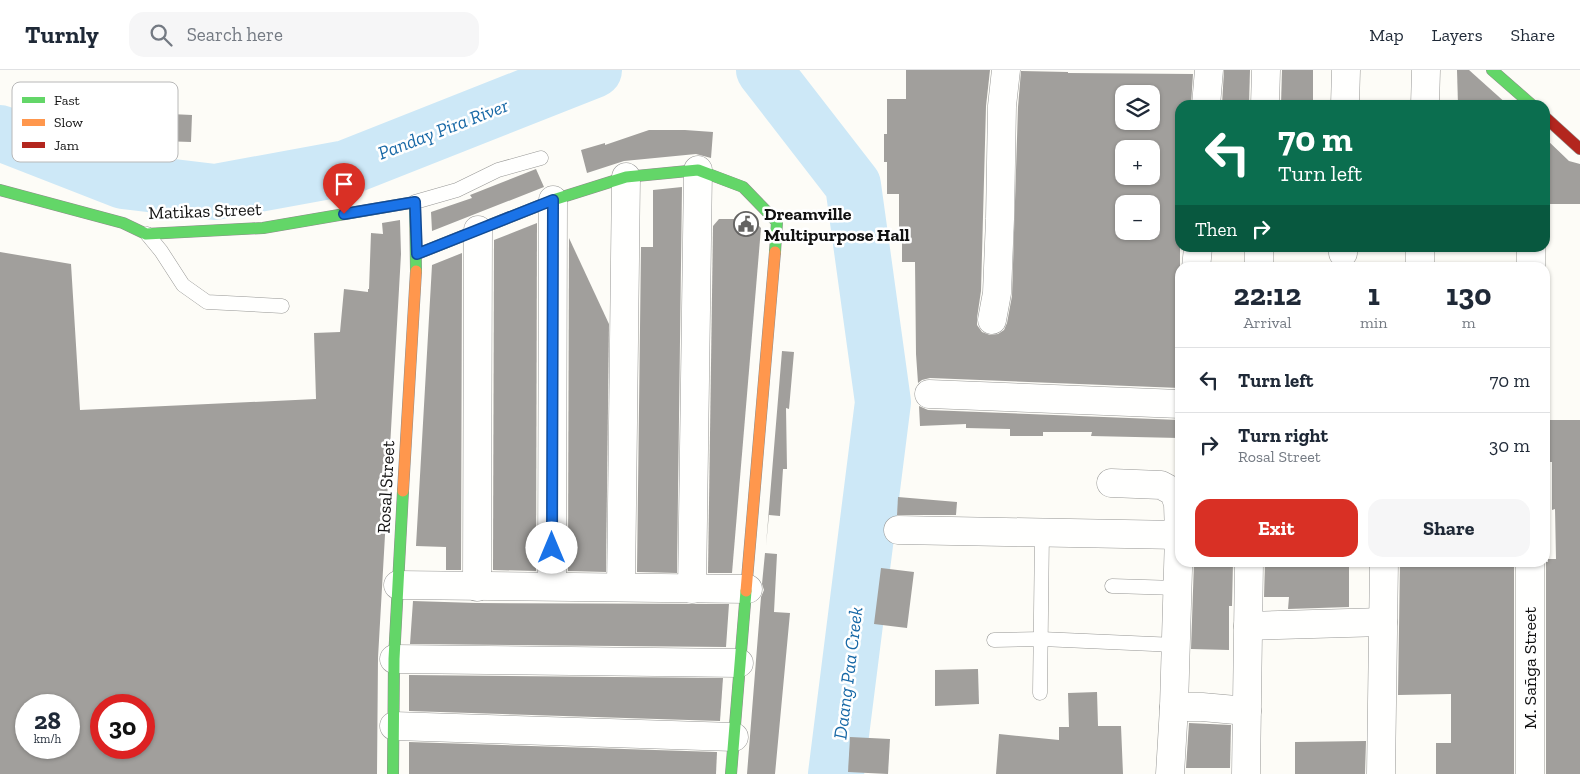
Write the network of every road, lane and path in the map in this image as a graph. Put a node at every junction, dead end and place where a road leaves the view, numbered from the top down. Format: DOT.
graph roads {
  1 [pos="1006,70"];
  2 [pos="1208,70"];
  3 [pos="1266,70"];
  4 [pos="1346,70"];
  5 [pos="1426,70"];
  6 [pos="1492,70"];
  7 [pos="1206,100"];
  8 [pos="1265,100"];
  9 [pos="1345,100"];
  10 [pos="1425,100"];
  11 [pos="1526,100"];
  12 [pos="1550,122"];
  13 [pos="1580,149"];
  14 [pos="541,158"];
  15 [pos="698,170"];
  16 [pos="626,177"];
  17 [pos="0,190"];
  18 [pos="553,200"];
  19 [pos="415,202"];
  20 [pos="478,230"];
  21 [pos="146,234"];
  22 [pos="417,254"];
  23 [pos="282,306"];
  24 [pos="992,320"];
  25 [pos="929,394"];
  26 [pos="1175,404"];
  27 [pos="1110,483"];
  28 [pos="1175,495"];
  29 [pos="898,530"];
  30 [pos="1042,533"];
  31 [pos="1175,535"];
  32 [pos="1178,567"];
  33 [pos="1249,567"];
  34 [pos="1384,567"];
  35 [pos="1530,567"];
  36 [pos="398,585"];
  37 [pos="552,586"];
  38 [pos="1112,586"];
  39 [pos="477,587"];
  40 [pos="621,587"];
  41 [pos="1177,588"];
  42 [pos="692,589"];
  43 [pos="748,589"];
  44 [pos="1383,622"];
  45 [pos="1248,626"];
  46 [pos="1041,639"];
  47 [pos="994,640"];
  48 [pos="1176,645"];
  49 [pos="394,659"];
  50 [pos="739,663"];
  51 [pos="1040,693"];
  52 [pos="1174,707"];
  53 [pos="1247,711"];
  54 [pos="394,726"];
  55 [pos="734,737"];
  56 [pos="393,774"];
  57 [pos="731,774"];
  58 [pos="1170,774"];
  59 [pos="1246,774"];
  60 [pos="1381,774"];
  61 [pos="1530,774"];
  1 -- 24 [label="street"];
  2 -- 7 [label="street"];
  3 -- 8 [label="street"];
  4 -- 9 [label="street"];
  5 -- 10 [label="street"];
  6 -- 11 [label="street"];
  12 -- 13 [label="street"];
  14 -- 19 [label="lane"];
  15 -- 16 [label="street"];
  15 -- 42 [label="street"];
  15 -- 43 [label="street"];
  16 -- 18 [label="street"];
  16 -- 40 [label="street"];
  17 -- 21 [label="street, Matikas Street"];
  18 -- 20 [label="street"];
  18 -- 37 [label="street"];
  19 -- 21 [label="street, Matikas Street"];
  19 -- 22 [label="street, Rosal Street"];
  20 -- 22 [label="street"];
  20 -- 39 [label="street"];
  21 -- 23 [label="lane"];
  22 -- 36 [label="street, Rosal Street"];
  25 -- 26 [label="street"];
  27 -- 28 [label="street"];
  29 -- 30 [label="street"];
  30 -- 31 [label="street"];
  30 -- 46 [label="lane"];
  32 -- 41 [label="street"];
  33 -- 45 [label="street"];
  34 -- 44 [label="street"];
  35 -- 61 [label="street, M. Sañga Street"];
  36 -- 39 [label="street"];
  36 -- 49 [label="street, Rosal Street"];
  37 -- 39 [label="street"];
  37 -- 40 [label="street"];
  38 -- 41 [label="lane"];
  40 -- 42 [label="street"];
  41 -- 48 [label="street"];
  42 -- 43 [label="street"];
  43 -- 50 [label="street"];
  44 -- 45 [label="street"];
  44 -- 60 [label="street"];
  45 -- 53 [label="street"];
  46 -- 47 [label="lane"];
  46 -- 48 [label="lane"];
  46 -- 51 [label="lane"];
  48 -- 52 [label="street"];
  49 -- 50 [label="street"];
  49 -- 54 [label="street, Rosal Street"];
  50 -- 55 [label="street"];
  52 -- 53 [label="street"];
  52 -- 58 [label="street"];
  53 -- 59 [label="street"];
  54 -- 55 [label="street"];
  54 -- 56 [label="street, Rosal Street"];
  55 -- 57 [label="street"];
}
